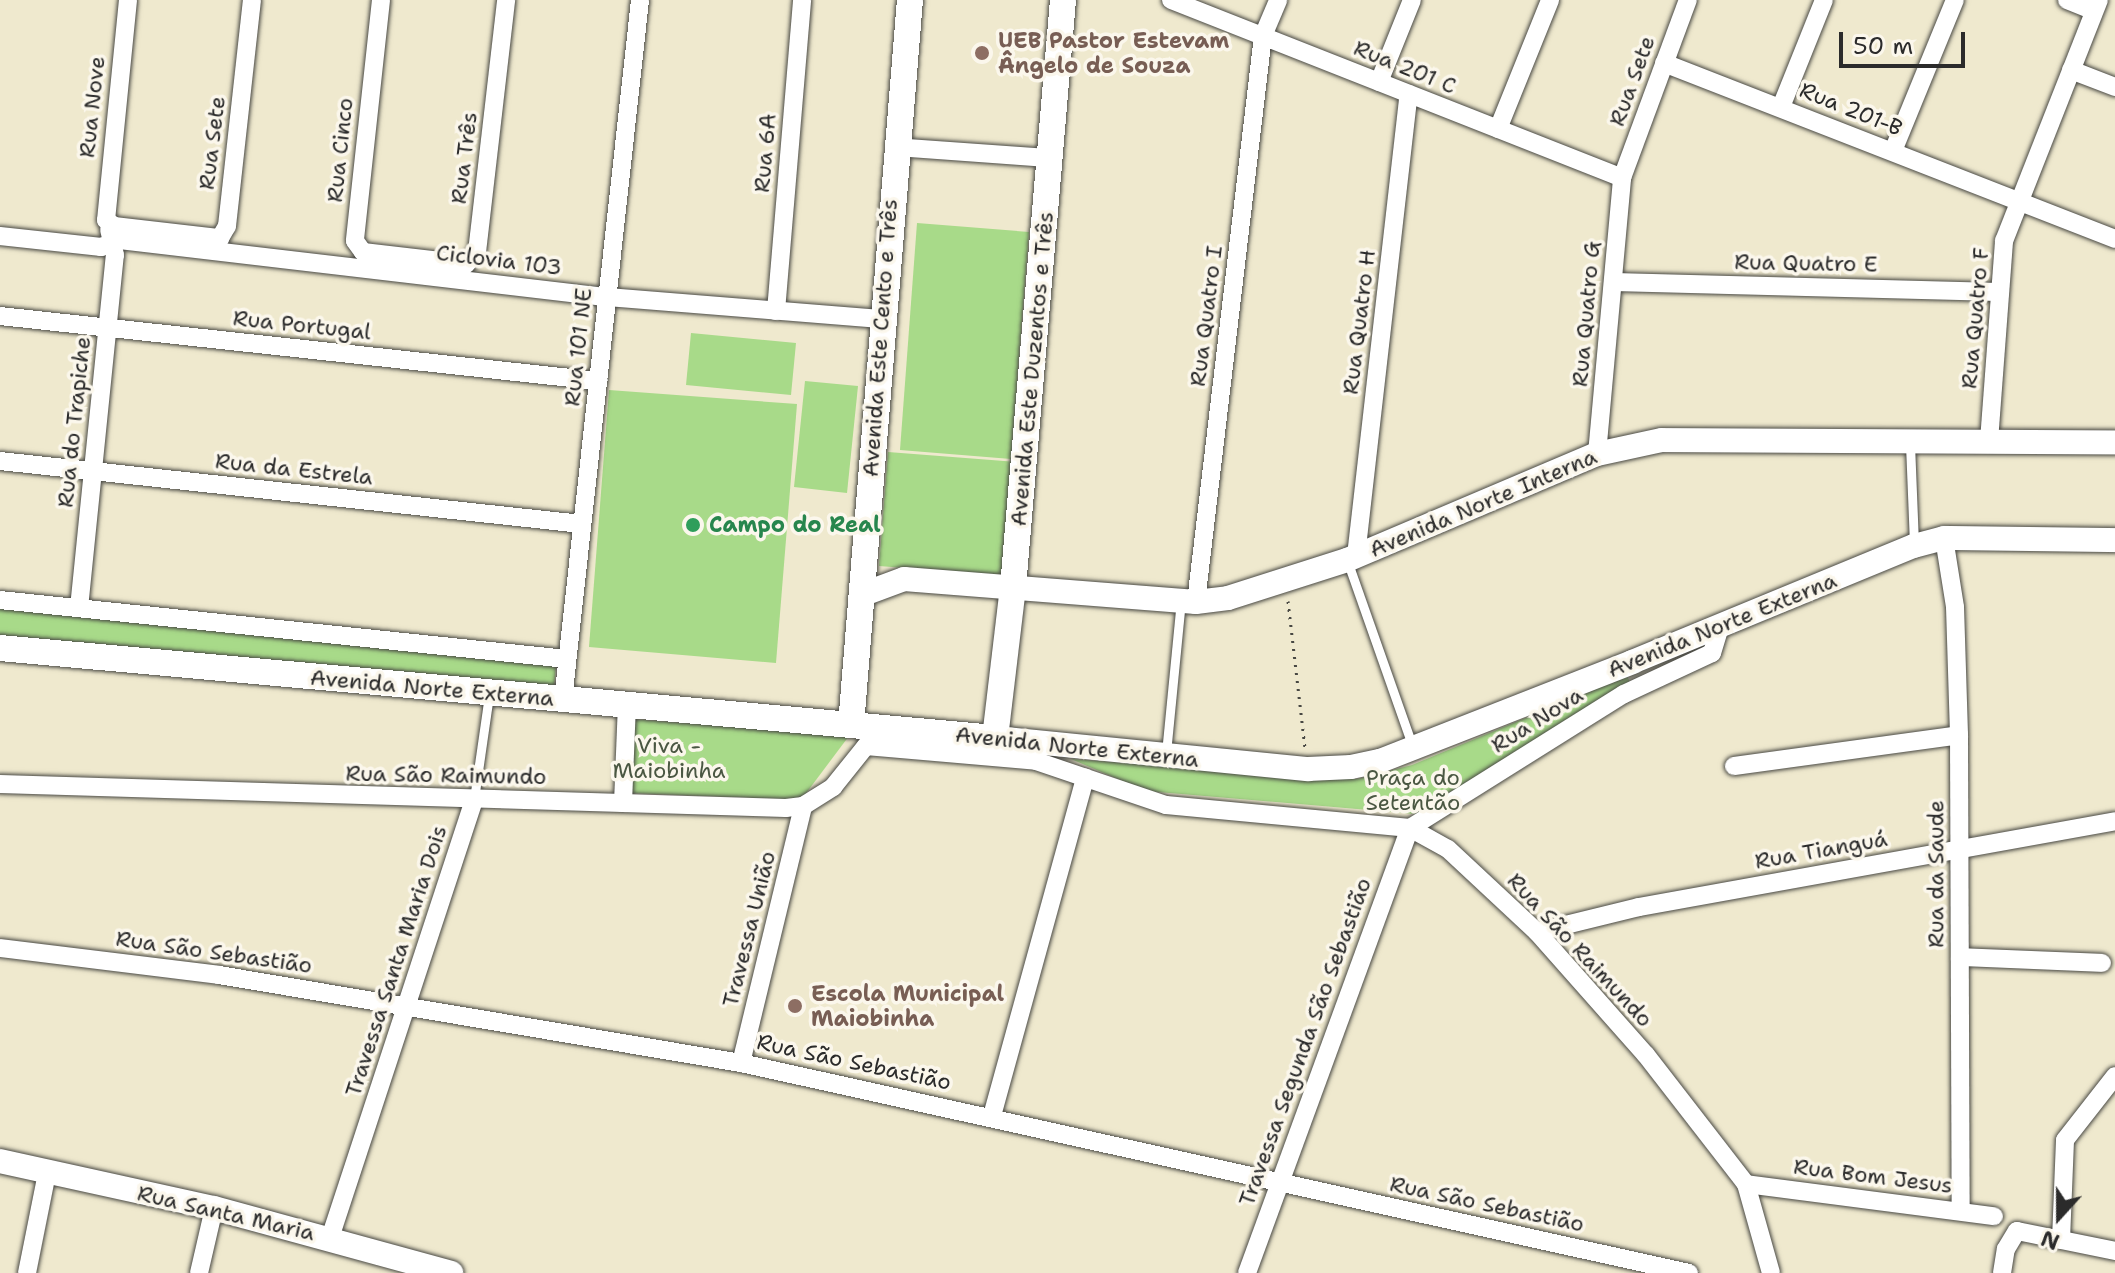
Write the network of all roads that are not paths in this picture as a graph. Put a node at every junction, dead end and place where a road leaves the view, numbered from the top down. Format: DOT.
graph roads {
  1 [pos="128,0"];
  2 [pos="252,0"];
  3 [pos="381,0"];
  4 [pos="506,0"];
  5 [pos="640,0"];
  6 [pos="802,0"];
  7 [pos="910,0"];
  8 [pos="1063,0"];
  9 [pos="1171,0"];
  10 [pos="1278,0"];
  11 [pos="1412,0"];
  12 [pos="1550,0"];
  13 [pos="1688,0"];
  14 [pos="1824,0"];
  15 [pos="1955,0"];
  16 [pos="2067,0"];
  17 [pos="2097,6"];
  18 [pos="1263,36"];
  19 [pos="1664,63"];
  20 [pos="2071,70"];
  21 [pos="1379,82"];
  22 [pos="2115,87"];
  23 [pos="1409,94"];
  24 [pos="1781,107"];
  25 [pos="1498,129"];
  26 [pos="895,147"];
  27 [pos="1893,151"];
  28 [pos="1050,158"];
  29 [pos="1622,178"];
  30 [pos="2019,201"];
  31 [pos="106,220"];
  32 [pos="0,236"];
  33 [pos="2115,239"];
  34 [pos="112,241"];
  35 [pos="413,266"];
  36 [pos="1613,282"];
  37 [pos="1999,292"];
  38 [pos="607,297"];
  39 [pos="776,311"];
  40 [pos="0,316"];
  41 [pos="881,319"];
  42 [pos="107,328"];
  43 [pos="598,381"];
  44 [pos="1910,440"];
  45 [pos="1989,441"];
  46 [pos="2115,442"];
  47 [pos="1597,454"];
  48 [pos="0,461"];
  49 [pos="93,471"];
  50 [pos="582,524"];
  51 [pos="1944,538"];
  52 [pos="2115,540"];
  53 [pos="1914,546"];
  54 [pos="1351,558"];
  55 [pos="1013,587"];
  56 [pos="861,595"];
  57 [pos="0,600"];
  58 [pos="1188,602"];
  59 [pos="79,608"];
  60 [pos="1720,626"];
  61 [pos="0,648"];
  62 [pos="567,659"];
  63 [pos="489,694"];
  64 [pos="563,700"];
  65 [pos="627,705"];
  66 [pos="861,733"];
  67 [pos="1959,735"];
  68 [pos="995,738"];
  69 [pos="1413,747"];
  70 [pos="1166,756"];
  71 [pos="1734,766"];
  72 [pos="1085,778"];
  73 [pos="0,784"];
  74 [pos="474,799"];
  75 [pos="623,803"];
  76 [pos="803,806"];
  77 [pos="2115,821"];
  78 [pos="1410,828"];
  79 [pos="1960,849"];
  80 [pos="1537,932"];
  81 [pos="0,948"];
  82 [pos="1960,957"];
  83 [pos="2102,963"];
  84 [pos="409,1006"];
  85 [pos="741,1063"];
  86 [pos="2115,1076"];
  87 [pos="992,1116"];
  88 [pos="0,1161"];
  89 [pos="47,1173"];
  90 [pos="1278,1183"];
  91 [pos="1746,1184"];
  92 [pos="214,1208"];
  93 [pos="1961,1211"];
  94 [pos="1994,1216"];
  95 [pos="330,1238"];
  96 [pos="2061,1240"];
  97 [pos="2115,1251"];
  98 [pos="401,1267"];
  99 [pos="27,1273"];
  100 [pos="199,1273"];
  101 [pos="451,1273"];
  102 [pos="1247,1273"];
  103 [pos="1689,1273"];
  104 [pos="1771,1273"];
  105 [pos="2002,1273"];
  1 -- 31 [label="street, Rua Nove"];
  2 -- 31 [label="street, Rua Sete"];
  3 -- 35 [label="street, Rua Cinco"];
  4 -- 35 [label="street, Rua Três"];
  5 -- 38 [label="street, Rua 101 NE"];
  6 -- 39 [label="street, Rua 6A"];
  7 -- 26 [label="main road, Avenida Este Cento e Três"];
  8 -- 28 [label="main road, Avenida Este Duzentos e Três"];
  9 -- 18 [label="street, Rua 201 C"];
  10 -- 18 [label="street, Rua Quatro I"];
  11 -- 21 [label="street"];
  12 -- 25 [label="street"];
  13 -- 19 [label="street, Rua Sete"];
  14 -- 24 [label="street"];
  15 -- 27 [label="street"];
  16 -- 17 [label="street"];
  17 -- 20 [label="street, Rua Quatro F"];
  18 -- 21 [label="street, Rua 201 C"];
  18 -- 58 [label="street, Rua Quatro I"];
  19 -- 24 [label="street, Rua 201-B"];
  19 -- 29 [label="street, Rua Sete"];
  20 -- 22 [label="street"];
  20 -- 30 [label="street, Rua Quatro F"];
  21 -- 23 [label="street, Rua 201 C"];
  23 -- 25 [label="street, Rua 201 C"];
  23 -- 54 [label="street, Rua Quatro H"];
  24 -- 27 [label="street, Rua 201-B"];
  25 -- 29 [label="street, Rua 201 C"];
  26 -- 28 [label="street"];
  26 -- 41 [label="main road, Avenida Este Cento e Três"];
  27 -- 30 [label="street, Rua 201-B"];
  28 -- 55 [label="main road, Avenida Este Duzentos e Três"];
  29 -- 36 [label="street, Rua Quatro G"];
  30 -- 33 [label="street, Rua 201-B"];
  30 -- 37 [label="street, Rua Quatro F"];
  31 -- 34 [label="street, Rua Nove"];
  32 -- 34 [label="street, Ciclovia 103"];
  34 -- 35 [label="street, Ciclovia 103"];
  34 -- 42 [label="street, Rua do Trapiche"];
  35 -- 38 [label="street, Ciclovia 103"];
  36 -- 37 [label="street, Rua Quatro E"];
  36 -- 47 [label="street, Rua Quatro G"];
  37 -- 45 [label="street, Rua Quatro F"];
  38 -- 39 [label="street, Ciclovia 103"];
  38 -- 43 [label="street, Rua 101 NE"];
  39 -- 41 [label="street, Ciclovia 103"];
  40 -- 42 [label="street, Rua Portugal"];
  41 -- 56 [label="main road, Avenida Este Cento e Três"];
  42 -- 43 [label="street, Rua Portugal"];
  42 -- 49 [label="street, Rua do Trapiche"];
  43 -- 50 [label="street, Rua 101 NE"];
  44 -- 45 [label="street, Avenida Norte Interna"];
  44 -- 47 [label="street, Avenida Norte Interna"];
  44 -- 53 [label="lane"];
  45 -- 46 [label="street, Avenida Norte Interna"];
  47 -- 54 [label="street, Avenida Norte Interna"];
  48 -- 49 [label="street, Rua da Estrela"];
  49 -- 50 [label="street, Rua da Estrela"];
  49 -- 59 [label="street, Rua do Trapiche"];
  50 -- 62 [label="street, Rua 101 NE"];
  51 -- 52 [label="street, Avenida Norte Externa"];
  51 -- 53 [label="street, Avenida Norte Externa"];
  51 -- 67 [label="street, Rua da Saude"];
  53 -- 60 [label="street, Avenida Norte Externa"];
  54 -- 58 [label="street, Avenida Norte Interna"];
  54 -- 69 [label="lane"];
  55 -- 56 [label="street, Avenida Norte Interna"];
  55 -- 58 [label="street, Avenida Norte Interna"];
  55 -- 68 [label="main road, Avenida Este Duzentos e Três"];
  56 -- 66 [label="main road, Avenida Este Cento e Três"];
  57 -- 59 [label="street, Avenida Norte Externa"];
  58 -- 70 [label="lane"];
  59 -- 62 [label="street, Avenida Norte Externa"];
  60 -- 69 [label="street, Avenida Norte Externa"];
  60 -- 78 [label="street, Rua Nova"];
  61 -- 63 [label="main road, Avenida Norte Externa"];
  62 -- 64 [label="street, Rua 101 NE"];
  63 -- 64 [label="main road, Avenida Norte Externa"];
  63 -- 74 [label="lane, Travessa Santa Maria Dois"];
  64 -- 65 [label="main road, Avenida Norte Externa"];
  65 -- 66 [label="main road, Avenida Norte Externa"];
  65 -- 75 [label="street"];
  66 -- 68 [label="main road, Avenida Norte Externa"];
  66 -- 72 [label="street, Rua São Raimundo"];
  66 -- 76 [label="street"];
  67 -- 71 [label="street"];
  67 -- 79 [label="street, Rua da Saude"];
  68 -- 70 [label="street, Avenida Norte Externa"];
  69 -- 70 [label="street, Avenida Norte Externa"];
  72 -- 78 [label="street, Rua São Raimundo"];
  72 -- 87 [label="street"];
  73 -- 74 [label="street, Rua São Raimundo"];
  74 -- 75 [label="street, Rua São Raimundo"];
  74 -- 84 [label="street, Travessa Santa Maria Dois"];
  75 -- 76 [label="street, Rua São Raimundo"];
  76 -- 85 [label="street, Travessa União"];
  77 -- 79 [label="street, Rua Tianguá"];
  78 -- 80 [label="street, Rua São Raimundo"];
  78 -- 90 [label="street, Travessa Segunda São Sebastião"];
  79 -- 80 [label="street, Rua Tianguá"];
  79 -- 82 [label="street, Rua da Saude"];
  80 -- 91 [label="street, Rua São Raimundo"];
  81 -- 84 [label="street, Rua São Sebastião"];
  82 -- 83 [label="street"];
  82 -- 93 [label="street, Rua da Saude"];
  84 -- 85 [label="street, Rua São Sebastião"];
  84 -- 95 [label="street, Travessa Santa Maria Dois"];
  85 -- 87 [label="street, Rua São Sebastião"];
  86 -- 96 [label="street"];
  87 -- 90 [label="street, Rua São Sebastião"];
  88 -- 89 [label="street, Rua Santa Maria"];
  89 -- 92 [label="street, Rua Santa Maria"];
  89 -- 99 [label="street"];
  90 -- 102 [label="street, Travessa Segunda São Sebastião"];
  90 -- 103 [label="street, Rua São Sebastião"];
  91 -- 93 [label="street, Rua Bom Jesus"];
  91 -- 104 [label="street, Rua São Raimundo"];
  92 -- 95 [label="street, Rua Santa Maria"];
  92 -- 100 [label="street"];
  93 -- 94 [label="street, Rua Bom Jesus"];
  95 -- 98 [label="street, Rua Santa Maria"];
  96 -- 97 [label="street"];
  96 -- 105 [label="street"];
  98 -- 101 [label="street, Rua Santa Maria"];
}
